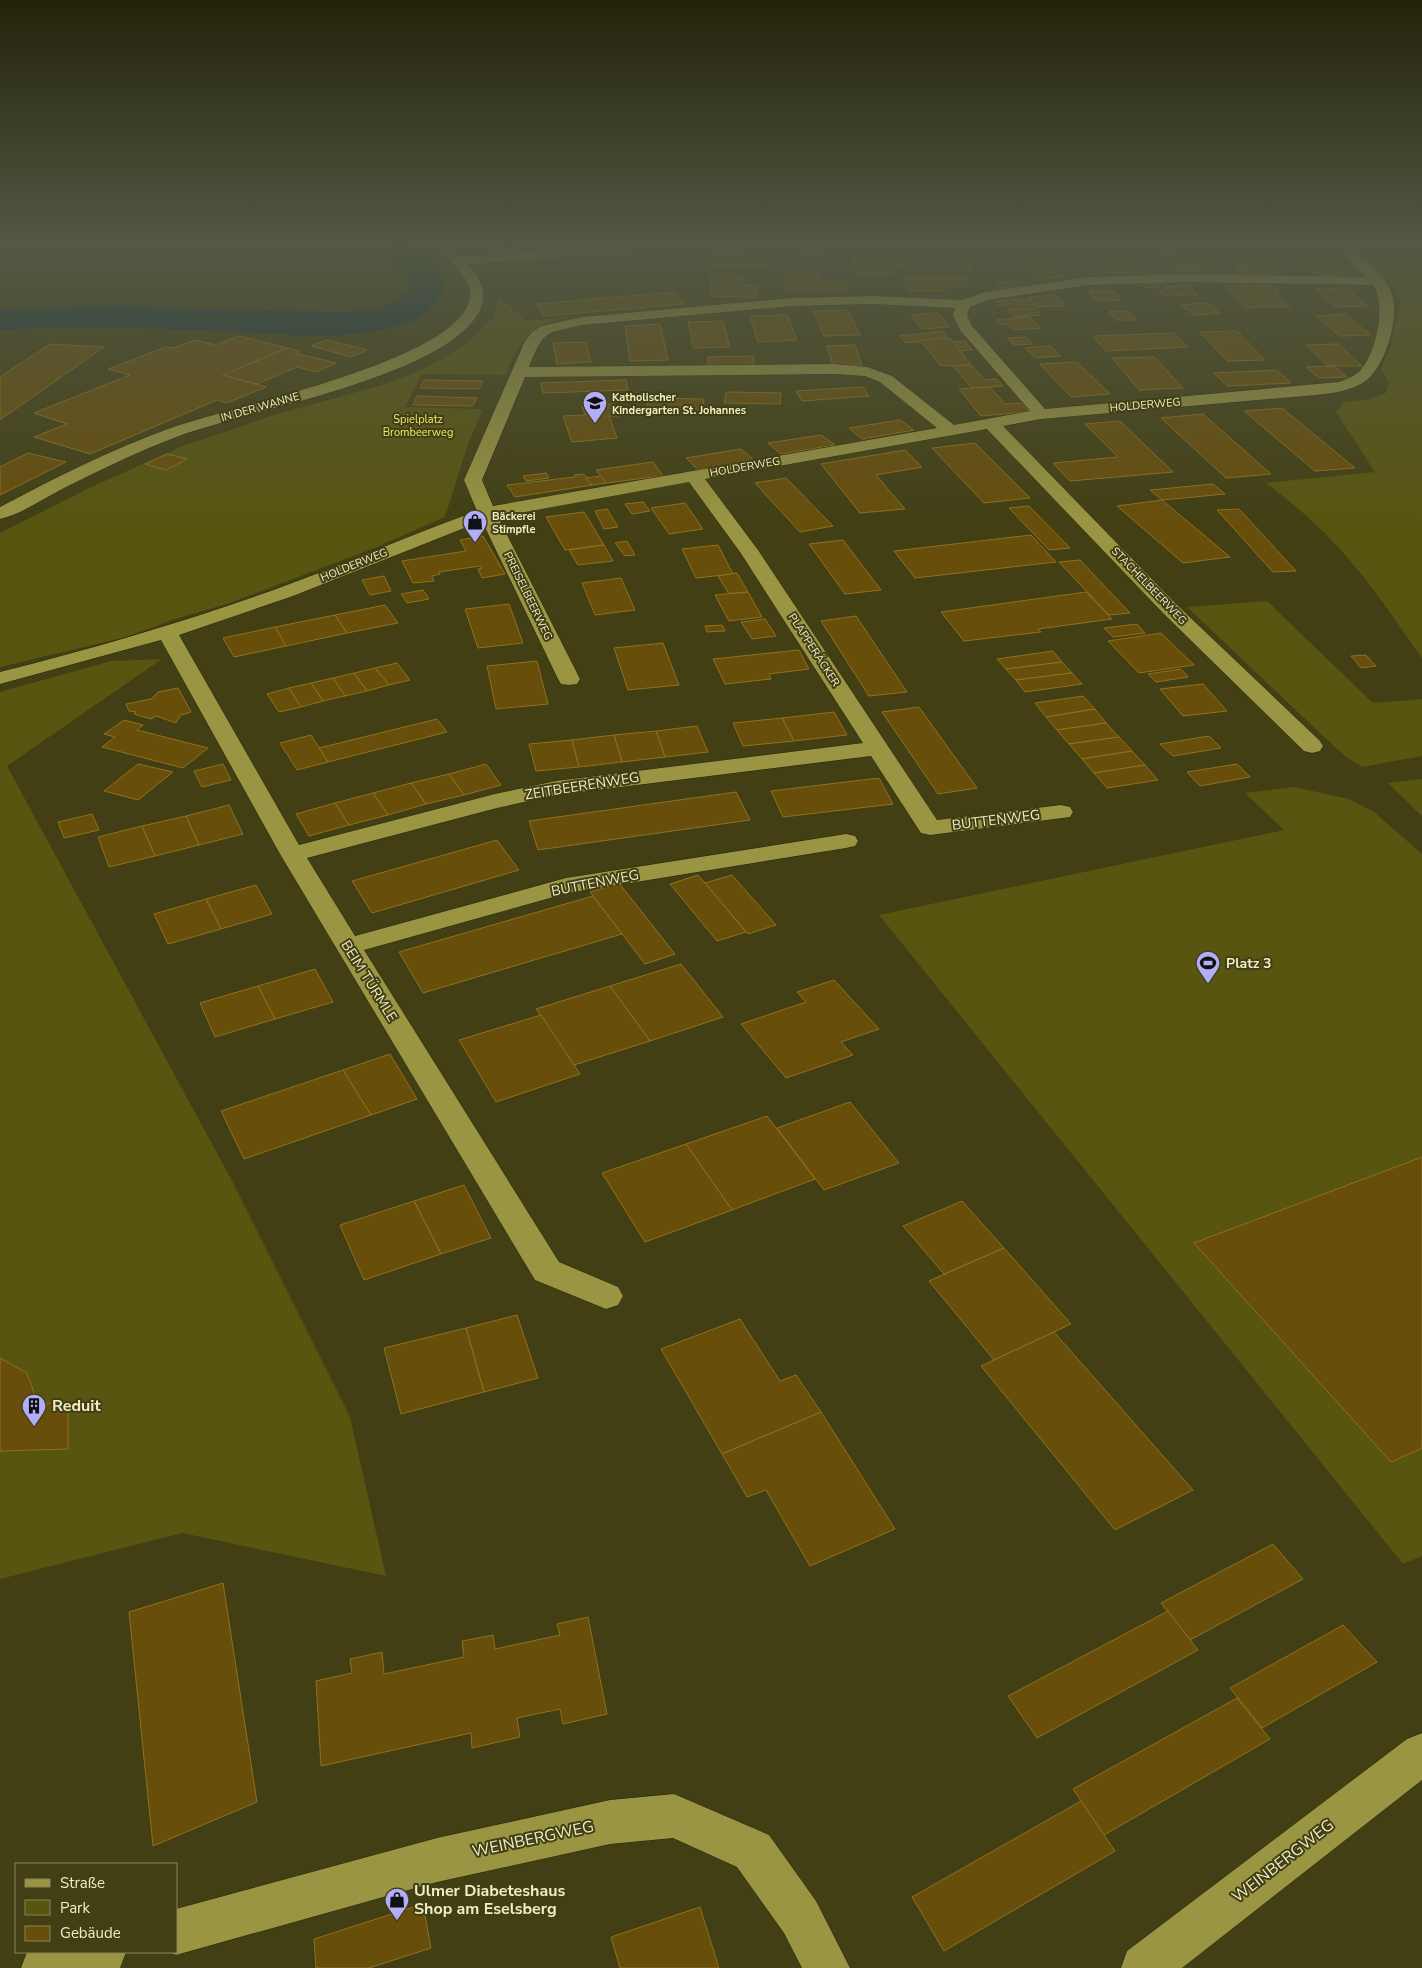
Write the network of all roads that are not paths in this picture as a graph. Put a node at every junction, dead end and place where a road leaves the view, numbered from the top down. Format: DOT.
graph roads {
  1 [pos="439,340"];
  2 [pos="533,340"];
  3 [pos="977,340"];
  4 [pos="1380,340"];
  5 [pos="520,372"];
  6 [pos="1041,414"];
  7 [pos="991,423"];
  8 [pos="950,430"];
  9 [pos="693,476"];
  10 [pos="488,513"];
  11 [pos="0,514"];
  12 [pos="166,631"];
  13 [pos="0,678"];
  14 [pos="569,679"];
  15 [pos="1312,746"];
  16 [pos="878,748"];
  17 [pos="1061,812"];
  18 [pos="930,828"];
  19 [pos="846,841"];
  20 [pos="292,854"];
  21 [pos="348,946"];
  22 [pos="606,1296"];
  23 [pos="1422,1754"];
  24 [pos="178,1931"];
  25 [pos="99,1953"];
  26 [pos="44,1968"];
  27 [pos="827,1968"];
  28 [pos="1144,1968"];
  1 -- 11 [label="street, IN DER WANNE"];
  2 -- 5 [label="street, PREISELBEERWEG"];
  3 -- 6 [label="street"];
  4 -- 6 [label="street, HOLDERWEG"];
  5 -- 8 [label="street"];
  5 -- 10 [label="street, PREISELBEERWEG"];
  6 -- 7 [label="street, HOLDERWEG"];
  7 -- 8 [label="street, HOLDERWEG"];
  7 -- 15 [label="street, STACHELBEERWEG"];
  8 -- 9 [label="street, HOLDERWEG"];
  9 -- 10 [label="street, HOLDERWEG"];
  9 -- 16 [label="street, PLAPPERÄCKER"];
  10 -- 12 [label="street, HOLDERWEG"];
  10 -- 14 [label="street, PREISELBEERWEG"];
  12 -- 13 [label="street, HOLDERWEG"];
  12 -- 20 [label="street, BEIM TÜRMLE"];
  16 -- 18 [label="street, PLAPPERÄCKER"];
  16 -- 20 [label="street, ZEITBEERENWEG"];
  17 -- 18 [label="street, BUTTENWEG"];
  19 -- 21 [label="street, BUTTENWEG"];
  20 -- 21 [label="street, BEIM TÜRMLE"];
  21 -- 22 [label="street, BEIM TÜRMLE"];
  23 -- 28 [label="street, WEINBERGWEG"];
  24 -- 27 [label="street, WEINBERGWEG"];
  25 -- 26 [label="street"];
}
